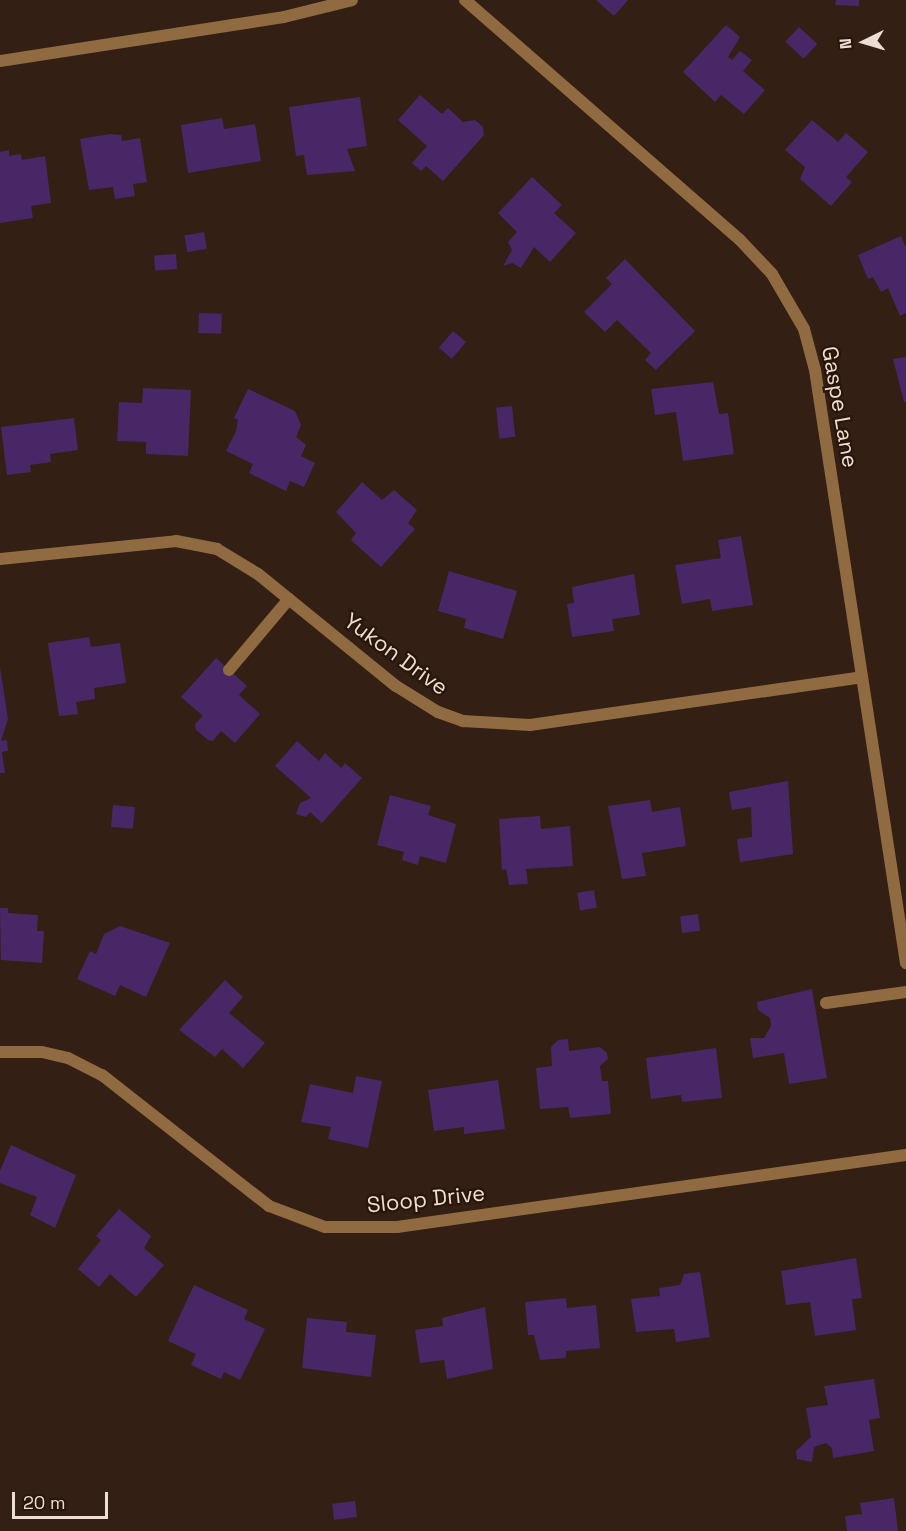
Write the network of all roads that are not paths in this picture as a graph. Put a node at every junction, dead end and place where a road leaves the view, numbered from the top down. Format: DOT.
graph roads {
  1 [pos="352,0"];
  2 [pos="465,0"];
  3 [pos="0,61"];
  4 [pos="0,559"];
  5 [pos="289,599"];
  6 [pos="229,670"];
  7 [pos="862,676"];
  8 [pos="906,963"];
  9 [pos="906,992"];
  10 [pos="826,1003"];
  11 [pos="0,1052"];
  12 [pos="906,1155"];
  1 -- 3 [label="street"];
  2 -- 7 [label="street, Gaspe Lane"];
  4 -- 5 [label="street, Yukon Drive"];
  5 -- 6 [label="street"];
  5 -- 7 [label="street, Yukon Drive"];
  7 -- 8 [label="street, Gaspe Lane"];
  9 -- 10 [label="street"];
  11 -- 12 [label="street, Sloop Drive"];
}
